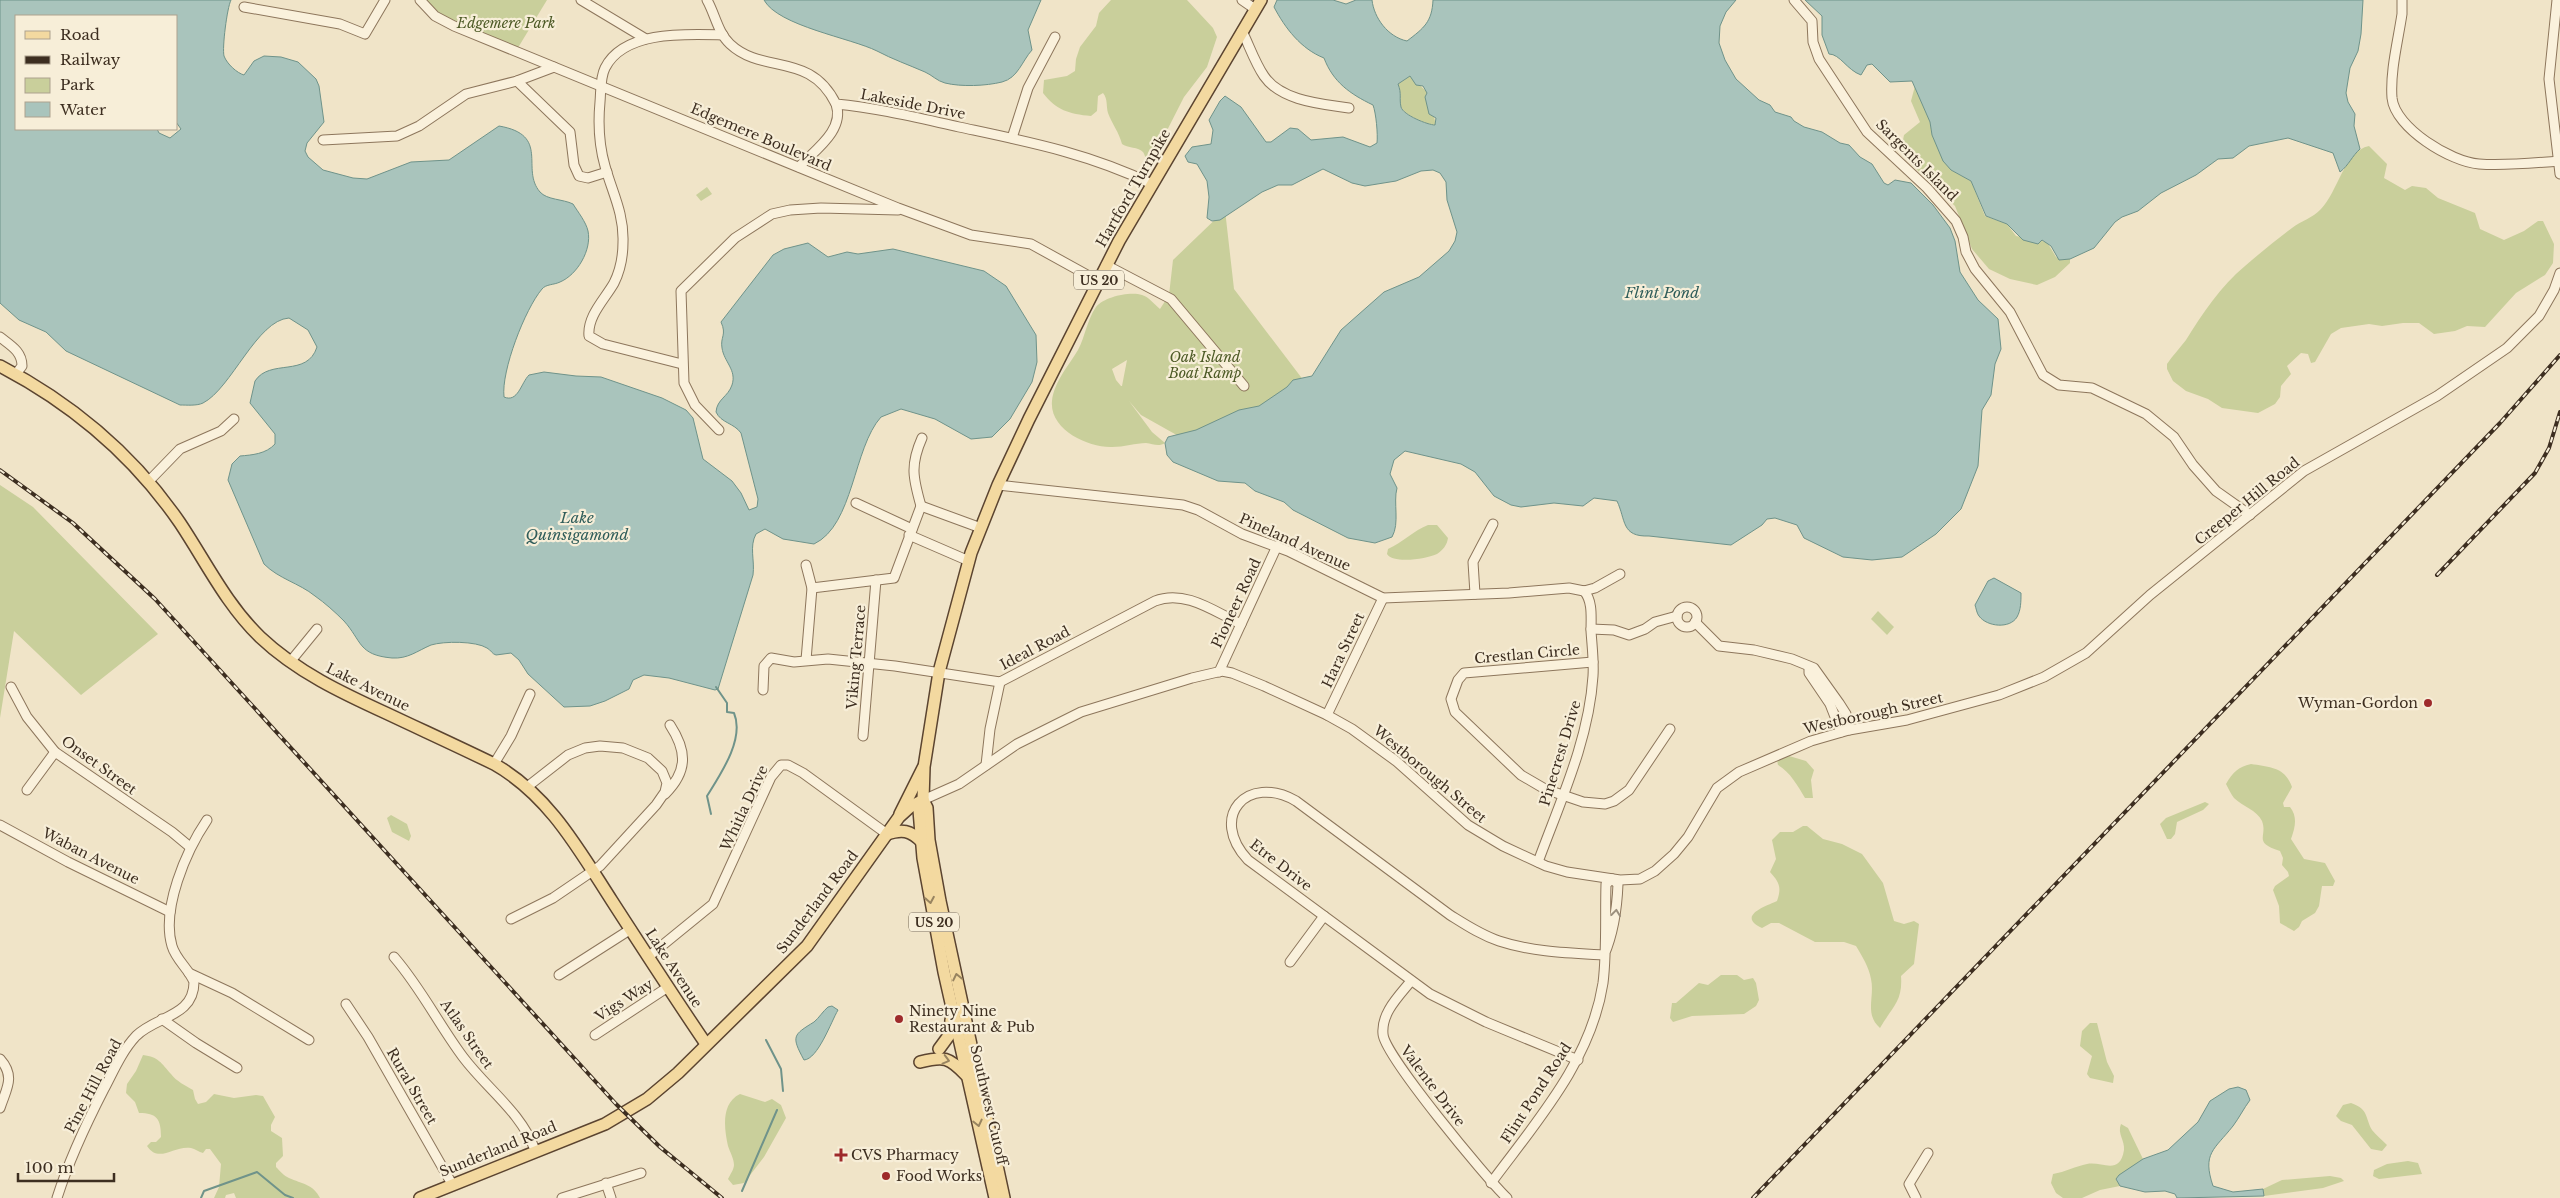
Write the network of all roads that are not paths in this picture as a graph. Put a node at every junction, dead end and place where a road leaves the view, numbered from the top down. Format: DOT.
graph roads {
  1 [pos="385,0"];
  2 [pos="420,0"];
  3 [pos="581,0"];
  4 [pos="707,0"];
  5 [pos="1242,0"];
  6 [pos="1794,0"];
  7 [pos="2402,0"];
  8 [pos="2557,0"];
  9 [pos="1258,5"];
  10 [pos="244,7"];
  11 [pos="1242,31"];
  12 [pos="723,34"];
  13 [pos="1055,37"];
  14 [pos="646,39"];
  15 [pos="554,67"];
  16 [pos="517,81"];
  17 [pos="601,86"];
  18 [pos="836,104"];
  19 [pos="1349,108"];
  20 [pos="1012,138"];
  21 [pos="323,140"];
  22 [pos="2559,161"];
  23 [pos="799,167"];
  24 [pos="607,172"];
  25 [pos="2560,174"];
  26 [pos="1152,184"];
  27 [pos="903,210"];
  28 [pos="1106,266"];
  29 [pos="2560,273"];
  30 [pos="1098,281"];
  31 [pos="0,337"];
  32 [pos="682,364"];
  33 [pos="0,366"];
  34 [pos="16,374"];
  35 [pos="1244,386"];
  36 [pos="234,419"];
  37 [pos="720,430"];
  38 [pos="922,438"];
  39 [pos="148,482"];
  40 [pos="998,485"];
  41 [pos="856,503"];
  42 [pos="921,506"];
  43 [pos="2250,515"];
  44 [pos="1493,524"];
  45 [pos="981,528"];
  46 [pos="911,532"];
  47 [pos="1277,546"];
  48 [pos="969,561"];
  49 [pos="806,565"];
  50 [pos="1620,574"];
  51 [pos="876,580"];
  52 [pos="812,588"];
  53 [pos="1584,591"];
  54 [pos="1475,594"];
  55 [pos="1383,598"];
  56 [pos="1677,616"];
  57 [pos="1695,622"];
  58 [pos="1241,624"];
  59 [pos="317,629"];
  60 [pos="1591,629"];
  61 [pos="806,660"];
  62 [pos="290,662"];
  63 [pos="1594,662"];
  64 [pos="870,664"];
  65 [pos="939,672"];
  66 [pos="1219,672"];
  67 [pos="1000,682"];
  68 [pos="11,687"];
  69 [pos="763,690"];
  70 [pos="530,694"];
  71 [pos="1955,708"];
  72 [pos="1327,715"];
  73 [pos="670,724"];
  74 [pos="1670,729"];
  75 [pos="1845,731"];
  76 [pos="863,736"];
  77 [pos="55,752"];
  78 [pos="494,764"];
  79 [pos="986,765"];
  80 [pos="924,767"];
  81 [pos="527,787"];
  82 [pos="27,790"];
  83 [pos="1563,794"];
  84 [pos="661,797"];
  85 [pos="923,800"];
  86 [pos="899,817"];
  87 [pos="207,820"];
  88 [pos="0,825"];
  89 [pos="887,834"];
  90 [pos="922,842"];
  91 [pos="190,847"];
  92 [pos="1538,862"];
  93 [pos="592,870"];
  94 [pos="1612,879"];
  95 [pos="170,912"];
  96 [pos="1324,916"];
  97 [pos="511,919"];
  98 [pos="631,929"];
  99 [pos="1604,954"];
  100 [pos="394,957"];
  101 [pos="648,957"];
  102 [pos="1290,962"];
  103 [pos="189,973"];
  104 [pos="559,975"];
  105 [pos="946,981"];
  106 [pos="1411,981"];
  107 [pos="668,987"];
  108 [pos="346,1004"];
  109 [pos="162,1018"];
  110 [pos="596,1035"];
  111 [pos="309,1040"];
  112 [pos="706,1044"];
  113 [pos="939,1048"];
  114 [pos="0,1059"];
  115 [pos="1578,1060"];
  116 [pos="920,1062"];
  117 [pos="237,1068"];
  118 [pos="967,1075"];
  119 [pos="0,1108"];
  120 [pos="535,1150"];
  121 [pos="1928,1153"];
  122 [pos="640,1173"];
  123 [pos="606,1183"];
  124 [pos="1492,1183"];
  125 [pos="452,1184"];
  126 [pos="57,1198"];
  127 [pos="420,1198"];
  128 [pos="562,1198"];
  129 [pos="611,1198"];
  130 [pos="995,1198"];
  131 [pos="1004,1198"];
  132 [pos="1507,1198"];
  133 [pos="1916,1198"];
  1 -- 10 [label="street"];
  2 -- 15 [label="street, Edgemere Boulevard"];
  3 -- 14 [label="street"];
  4 -- 12 [label="street"];
  5 -- 9 [label="street"];
  6 -- 43 [label="street, Sargents Island"];
  7 -- 22 [label="street"];
  8 -- 22 [label="street"];
  9 -- 11 [label="main road, Hartford Turnpike / US 20"];
  11 -- 19 [label="street"];
  11 -- 26 [label="main road, Hartford Turnpike / US 20"];
  12 -- 14 [label="street"];
  12 -- 18 [label="street"];
  13 -- 20 [label="street"];
  14 -- 17 [label="street"];
  15 -- 16 [label="street"];
  15 -- 17 [label="street, Edgemere Boulevard"];
  16 -- 21 [label="street"];
  16 -- 24 [label="street"];
  17 -- 23 [label="street, Edgemere Boulevard"];
  17 -- 24 [label="street"];
  18 -- 20 [label="street, Lakeside Drive"];
  18 -- 23 [label="street"];
  20 -- 26 [label="street, Lakeside Drive"];
  22 -- 25 [label="street"];
  23 -- 27 [label="street, Edgemere Boulevard"];
  24 -- 32 [label="street"];
  26 -- 28 [label="main road, Hartford Turnpike / US 20"];
  27 -- 30 [label="street, Edgemere Boulevard"];
  27 -- 32 [label="street"];
  28 -- 30 [label="main road, Hartford Turnpike / US 20"];
  28 -- 35 [label="street"];
  29 -- 43 [label="street, Creeper Hill Road"];
  30 -- 40 [label="main road, Hartford Turnpike / US 20"];
  31 -- 34 [label="street"];
  32 -- 37 [label="street"];
  33 -- 34 [label="main road, Lake Avenue"];
  34 -- 39 [label="main road, Lake Avenue"];
  36 -- 39 [label="street"];
  38 -- 42 [label="street"];
  39 -- 62 [label="main road, Lake Avenue"];
  40 -- 45 [label="main road, Hartford Turnpike / US 20"];
  40 -- 47 [label="street, Pineland Avenue"];
  41 -- 46 [label="street"];
  42 -- 45 [label="street"];
  42 -- 46 [label="street"];
  43 -- 71 [label="street, Creeper Hill Road"];
  44 -- 54 [label="street"];
  45 -- 48 [label="main road, Hartford Turnpike / US 20"];
  46 -- 48 [label="street"];
  46 -- 51 [label="street"];
  47 -- 55 [label="street, Pineland Avenue"];
  47 -- 58 [label="street, Pioneer Road"];
  48 -- 65 [label="main road, US 20"];
  49 -- 52 [label="street"];
  50 -- 53 [label="street"];
  51 -- 52 [label="street"];
  51 -- 64 [label="street, Viking Terrace"];
  52 -- 61 [label="street"];
  53 -- 54 [label="street, Pineland Avenue"];
  53 -- 60 [label="street, Pinecrest Drive"];
  54 -- 55 [label="street, Pineland Avenue"];
  55 -- 72 [label="street, Hara Street"];
  56 -- 57 [label="street"];
  56 -- 57 [label="street"];
  56 -- 60 [label="street"];
  57 -- 75 [label="street"];
  58 -- 66 [label="street, Pioneer Road"];
  58 -- 67 [label="street, Ideal Road"];
  59 -- 62 [label="street"];
  60 -- 63 [label="street, Pinecrest Drive"];
  61 -- 64 [label="street, Ideal Road"];
  61 -- 69 [label="street, Ideal Road"];
  62 -- 78 [label="main road, Lake Avenue"];
  63 -- 83 [label="street, Pinecrest Drive"];
  63 -- 83 [label="street, Crestlan Circle"];
  64 -- 65 [label="street, Ideal Road"];
  64 -- 76 [label="street, Viking Terrace"];
  65 -- 67 [label="street, Ideal Road"];
  65 -- 80 [label="main road, US 20"];
  66 -- 72 [label="street, Westborough Street"];
  66 -- 79 [label="street, Westborough Street"];
  67 -- 79 [label="street"];
  68 -- 77 [label="street, Onset Street"];
  70 -- 78 [label="street"];
  71 -- 75 [label="street, Westborough Street"];
  72 -- 92 [label="street, Westborough Street"];
  73 -- 84 [label="street"];
  74 -- 83 [label="street"];
  75 -- 94 [label="street, Westborough Street"];
  77 -- 82 [label="street"];
  77 -- 91 [label="street, Onset Street"];
  78 -- 81 [label="main road, Lake Avenue"];
  79 -- 85 [label="street, Westborough Street"];
  80 -- 85 [label="main road, US 20"];
  80 -- 86 [label="main road"];
  81 -- 84 [label="street"];
  81 -- 93 [label="main road, Lake Avenue"];
  83 -- 92 [label="street, Pinecrest Drive"];
  84 -- 93 [label="street"];
  85 -- 86 [label="main road, Sunderland Road"];
  85 -- 90 [label="main road, Southwest Cutoff / US 20"];
  131 -- 85 [label="main road, Southwest Cutoff / US 20, one-way"];
  86 -- 89 [label="main road, Sunderland Road"];
  87 -- 91 [label="street, Pine Hill Road"];
  88 -- 95 [label="street, Waban Avenue"];
  89 -- 90 [label="main road"];
  89 -- 101 [label="street, Whitla Drive"];
  89 -- 112 [label="main road, Sunderland Road"];
  90 -- 105 [label="main road, Southwest Cutoff / US 20, one-way"];
  91 -- 95 [label="street, Pine Hill Road"];
  92 -- 94 [label="street, Westborough Street"];
  93 -- 97 [label="street"];
  93 -- 98 [label="main road, Lake Avenue"];
  94 -- 99 [label="street, Flint Pond Road"];
  95 -- 103 [label="street, Pine Hill Road"];
  96 -- 99 [label="street, Etre Drive"];
  96 -- 102 [label="street"];
  96 -- 106 [label="street, Etre Drive"];
  98 -- 101 [label="main road, Lake Avenue"];
  98 -- 104 [label="street"];
  99 -- 115 [label="street, Flint Pond Road"];
  100 -- 120 [label="street, Atlas Street"];
  101 -- 107 [label="main road, Lake Avenue"];
  103 -- 109 [label="street, Pine Hill Road"];
  103 -- 111 [label="street"];
  105 -- 113 [label="main road"];
  105 -- 118 [label="main road, Southwest Cutoff / US 20"];
  106 -- 115 [label="street, Etre Drive"];
  106 -- 124 [label="street, Valente Drive"];
  107 -- 110 [label="street, Vigs Way"];
  107 -- 112 [label="main road, Lake Avenue"];
  108 -- 125 [label="street, Rural Street"];
  109 -- 117 [label="street"];
  109 -- 126 [label="street, Pine Hill Road"];
  112 -- 120 [label="main road, Sunderland Road"];
  114 -- 119 [label="street"];
  115 -- 124 [label="street, Flint Pond Road"];
  116 -- 118 [label="main road, one-way"];
  118 -- 130 [label="main road, Southwest Cutoff / US 20, one-way"];
  120 -- 125 [label="main road, Sunderland Road"];
  121 -- 133 [label="street"];
  122 -- 123 [label="street"];
  123 -- 128 [label="street"];
  123 -- 129 [label="street"];
  124 -- 132 [label="street, Valente Drive"];
  125 -- 127 [label="main road, Sunderland Road"];
}
